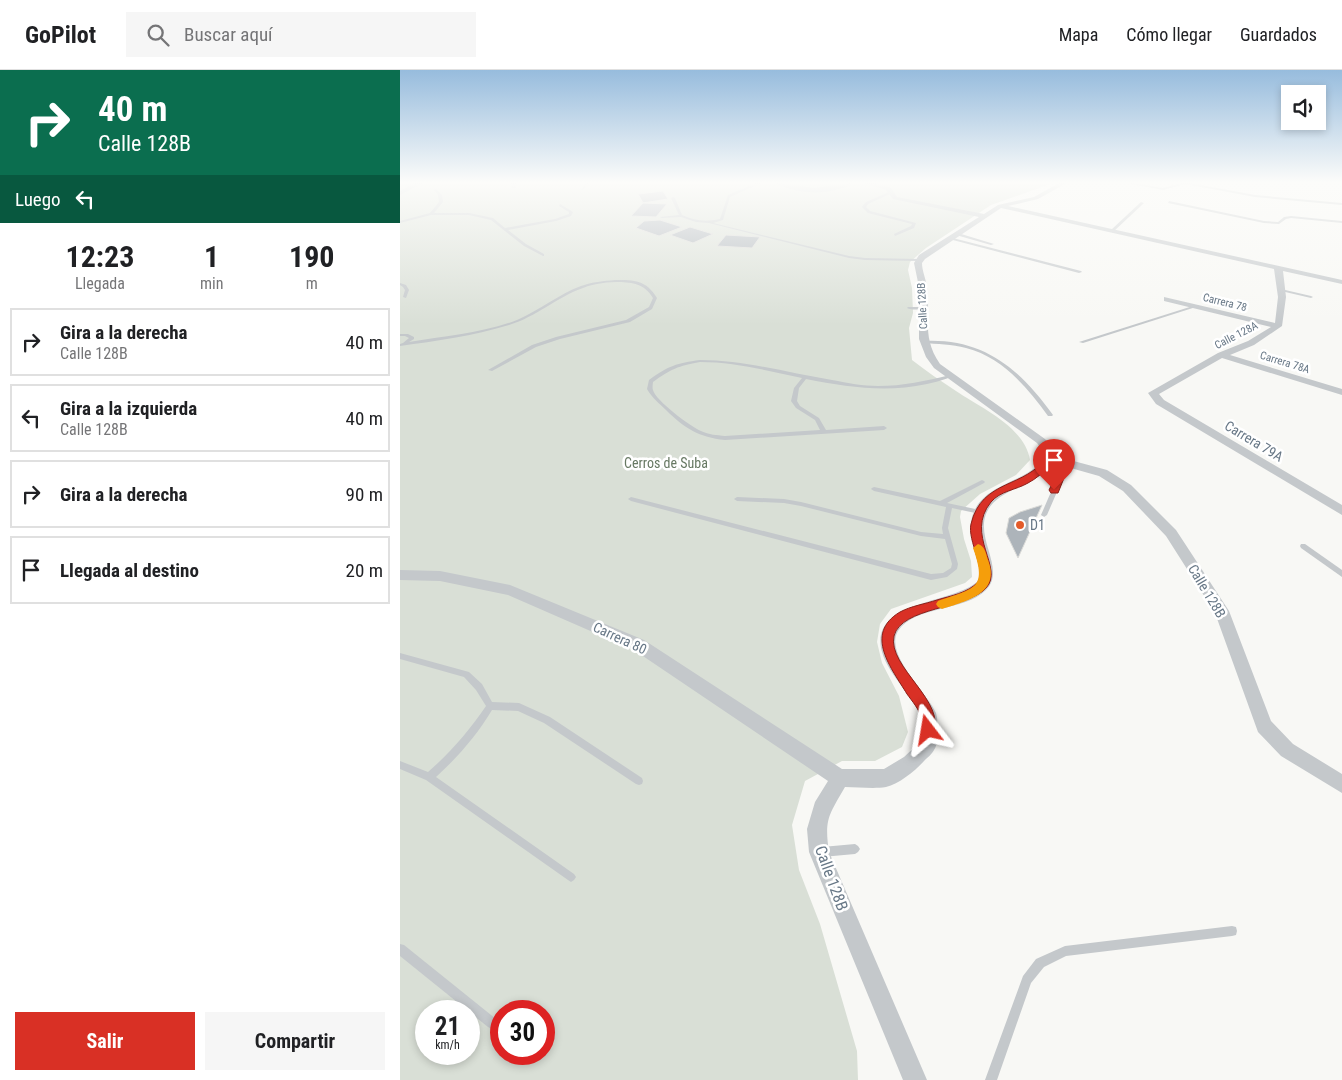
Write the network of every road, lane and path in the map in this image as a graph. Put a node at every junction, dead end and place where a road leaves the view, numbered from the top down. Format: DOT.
graph roads {
  1 [pos="506,230"];
  2 [pos="740,230"];
  3 [pos="906,230"];
  4 [pos="963,230"];
  5 [pos="1108,230"];
  6 [pos="1112,231"];
  7 [pos="895,235"];
  8 [pos="953,236"];
  9 [pos="1022,252"];
  10 [pos="543,255"];
  11 [pos="920,260"];
  12 [pos="1278,268"];
  13 [pos="1080,272"];
  14 [pos="1342,282"];
  15 [pos="400,284"];
  16 [pos="1282,290"];
  17 [pos="405,297"];
  18 [pos="1311,297"];
  19 [pos="1168,299"];
  20 [pos="1197,306"];
  21 [pos="909,308"];
  22 [pos="923,308"];
  23 [pos="1278,326"];
  24 [pos="400,336"];
  25 [pos="923,342"];
  26 [pos="1081,342"];
  27 [pos="401,345"];
  28 [pos="1221,356"];
  29 [pos="490,370"];
  30 [pos="950,376"];
  31 [pos="805,377"];
  32 [pos="1342,392"];
  33 [pos="1153,393"];
  34 [pos="1050,415"];
  35 [pos="884,428"];
  36 [pos="824,432"];
  37 [pos="1050,458"];
  38 [pos="982,482"];
  39 [pos="874,489"];
  40 [pos="631,499"];
  41 [pos="737,499"];
  42 [pos="940,504"];
  43 [pos="949,506"];
  44 [pos="980,512"];
  45 [pos="1342,512"];
  46 [pos="1044,515"];
  47 [pos="948,537"];
  48 [pos="1304,546"];
  49 [pos="1342,574"];
  50 [pos="400,575"];
  51 [pos="400,656"];
  52 [pos="490,706"];
  53 [pos="400,765"];
  54 [pos="429,778"];
  55 [pos="840,778"];
  56 [pos="639,781"];
  57 [pos="1342,784"];
  58 [pos="855,849"];
  59 [pos="819,852"];
  60 [pos="571,877"];
  61 [pos="1232,931"];
  62 [pos="400,950"];
  63 [pos="490,1021"];
  64 [pos="915,1080"];
  65 [pos="991,1080"];
  1 -- 10 [label="lane"];
  2 -- 11 [label="lane"];
  3 -- 7 [label="lane"];
  4 -- 8 [label="street"];
  5 -- 6 [label="street"];
  6 -- 12 [label="street"];
  8 -- 9 [label="lane"];
  8 -- 11 [label="street"];
  8 -- 13 [label="lane"];
  11 -- 22 [label="street, Calle 128B"];
  12 -- 14 [label="street"];
  12 -- 16 [label="street, Calle 128A"];
  15 -- 17 [label="lane"];
  16 -- 18 [label="lane"];
  16 -- 23 [label="street, Calle 128A"];
  19 -- 20 [label="street, Carrera 78"];
  20 -- 23 [label="street, Carrera 78"];
  20 -- 26 [label="lane"];
  21 -- 22 [label="lane"];
  22 -- 25 [label="street, Calle 128B"];
  23 -- 28 [label="street, Calle 128A"];
  24 -- 27 [label="lane"];
  25 -- 30 [label="street, Calle 128B"];
  25 -- 34 [label="lane"];
  27 -- 29 [label="lane"];
  28 -- 32 [label="street, Carrera 78A"];
  28 -- 33 [label="street, Calle 128A"];
  30 -- 31 [label="lane"];
  30 -- 37 [label="street, Calle 128B"];
  31 -- 36 [label="lane"];
  31 -- 36 [label="lane"];
  33 -- 45 [label="street, Carrera 79A"];
  35 -- 36 [label="lane"];
  37 -- 44 [label="street"];
  37 -- 46 [label="lane"];
  37 -- 57 [label="street, Calle 128B"];
  38 -- 42 [label="lane"];
  39 -- 42 [label="lane"];
  40 -- 47 [label="lane"];
  41 -- 47 [label="lane"];
  42 -- 43 [label="lane"];
  43 -- 44 [label="lane"];
  43 -- 47 [label="lane"];
  44 -- 55 [label="street"];
  48 -- 49 [label="lane"];
  50 -- 55 [label="street, Carrera 80"];
  51 -- 52 [label="lane"];
  52 -- 54 [label="lane"];
  52 -- 56 [label="lane"];
  53 -- 54 [label="lane"];
  54 -- 60 [label="lane"];
  55 -- 59 [label="street, Calle 128B"];
  58 -- 59 [label="lane"];
  59 -- 64 [label="street, Calle 128B"];
  61 -- 65 [label="lane"];
  62 -- 63 [label="lane"];
}
